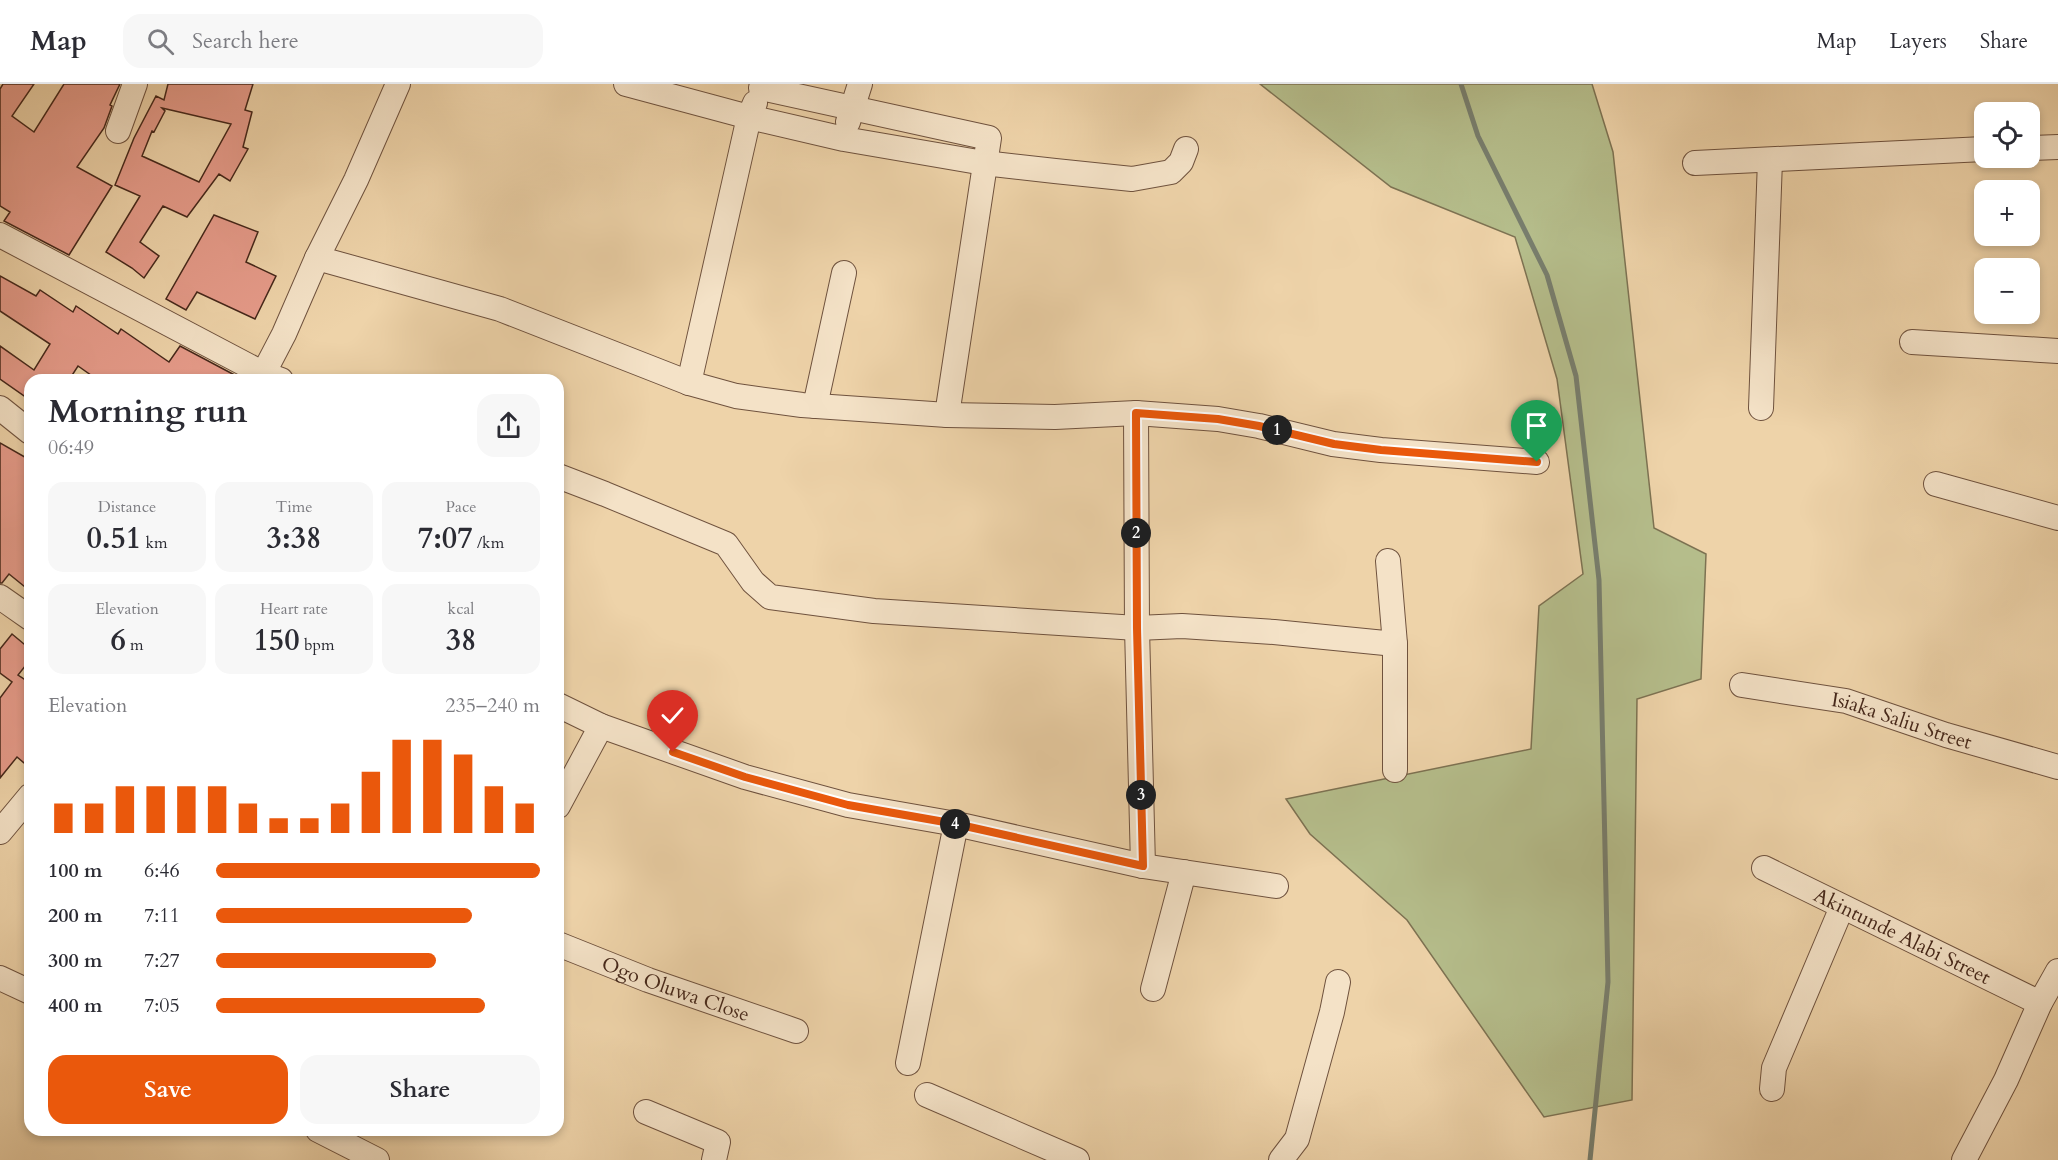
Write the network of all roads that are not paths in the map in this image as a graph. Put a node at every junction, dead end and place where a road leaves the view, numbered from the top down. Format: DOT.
graph roads {
  1 [pos="135,84"];
  2 [pos="398,84"];
  3 [pos="626,84"];
  4 [pos="860,84"];
  5 [pos="761,86"];
  6 [pos="852,109"];
  7 [pos="749,117"];
  8 [pos="118,131"];
  9 [pos="844,139"];
  10 [pos="2058,147"];
  11 [pos="2040,148"];
  12 [pos="1186,149"];
  13 [pos="1974,150"];
  14 [pos="1770,160"];
  15 [pos="984,163"];
  16 [pos="1695,163"];
  17 [pos="0,235"];
  18 [pos="317,258"];
  19 [pos="844,273"];
  20 [pos="1912,342"];
  21 [pos="2058,351"];
  22 [pos="261,374"];
  23 [pos="269,374"];
  24 [pos="689,383"];
  25 [pos="815,406"];
  26 [pos="0,408"];
  27 [pos="1761,408"];
  28 [pos="1136,413"];
  29 [pos="947,415"];
  30 [pos="24,427"];
  31 [pos="1537,462"];
  32 [pos="564,478"];
  33 [pos="1936,484"];
  34 [pos="2058,518"];
  35 [pos="1388,561"];
  36 [pos="0,597"];
  37 [pos="24,614"];
  38 [pos="1137,628"];
  39 [pos="1395,644"];
  40 [pos="1742,685"];
  41 [pos="564,708"];
  42 [pos="601,726"];
  43 [pos="2058,767"];
  44 [pos="1395,770"];
  45 [pos="564,795"];
  46 [pos="24,803"];
  47 [pos="956,824"];
  48 [pos="0,832"];
  49 [pos="1143,866"];
  50 [pos="1764,868"];
  51 [pos="1184,872"];
  52 [pos="1276,886"];
  53 [pos="1842,907"];
  54 [pos="564,946"];
  55 [pos="2058,971"];
  56 [pos="0,978"];
  57 [pos="1338,982"];
  58 [pos="24,989"];
  59 [pos="1153,989"];
  60 [pos="2040,1003"];
  61 [pos="796,1031"];
  62 [pos="908,1063"];
  63 [pos="1772,1089"];
  64 [pos="927,1095"];
  65 [pos="646,1112"];
  66 [pos="330,1136"];
  67 [pos="377,1160"];
  68 [pos="714,1160"];
  69 [pos="1077,1160"];
  70 [pos="1281,1160"];
  71 [pos="1964,1160"];
  1 -- 8 [label="street"];
  2 -- 18 [label="street"];
  3 -- 7 [label="street"];
  4 -- 6 [label="street"];
  5 -- 6 [label="street"];
  5 -- 7 [label="street"];
  6 -- 9 [label="street"];
  6 -- 15 [label="street"];
  7 -- 9 [label="street"];
  7 -- 24 [label="street"];
  9 -- 15 [label="street"];
  10 -- 11 [label="street"];
  12 -- 15 [label="street"];
  13 -- 14 [label="street"];
  14 -- 16 [label="street"];
  14 -- 27 [label="street"];
  15 -- 29 [label="street"];
  17 -- 22 [label="street"];
  18 -- 23 [label="street"];
  18 -- 24 [label="street"];
  19 -- 25 [label="street"];
  20 -- 21 [label="street"];
  24 -- 25 [label="street"];
  25 -- 29 [label="street"];
  26 -- 30 [label="street"];
  28 -- 29 [label="street"];
  28 -- 31 [label="street"];
  28 -- 38 [label="street"];
  32 -- 38 [label="street"];
  33 -- 34 [label="street"];
  35 -- 39 [label="street"];
  36 -- 37 [label="street"];
  38 -- 39 [label="street"];
  38 -- 49 [label="street"];
  39 -- 44 [label="street"];
  40 -- 43 [label="street, Isiaka Saliu Street"];
  41 -- 42 [label="street"];
  42 -- 45 [label="street"];
  42 -- 47 [label="street"];
  46 -- 48 [label="street"];
  47 -- 49 [label="street"];
  47 -- 62 [label="street"];
  49 -- 51 [label="street"];
  50 -- 53 [label="street, Akintunde Alabi Street"];
  51 -- 52 [label="street"];
  51 -- 59 [label="street"];
  53 -- 60 [label="street, Akintunde Alabi Street"];
  53 -- 63 [label="street"];
  54 -- 61 [label="street, Ogo Oluwa Close"];
  55 -- 60 [label="street"];
  56 -- 58 [label="street"];
  57 -- 70 [label="street"];
  60 -- 71 [label="street"];
  64 -- 69 [label="street"];
  65 -- 68 [label="street"];
  66 -- 67 [label="street"];
}
